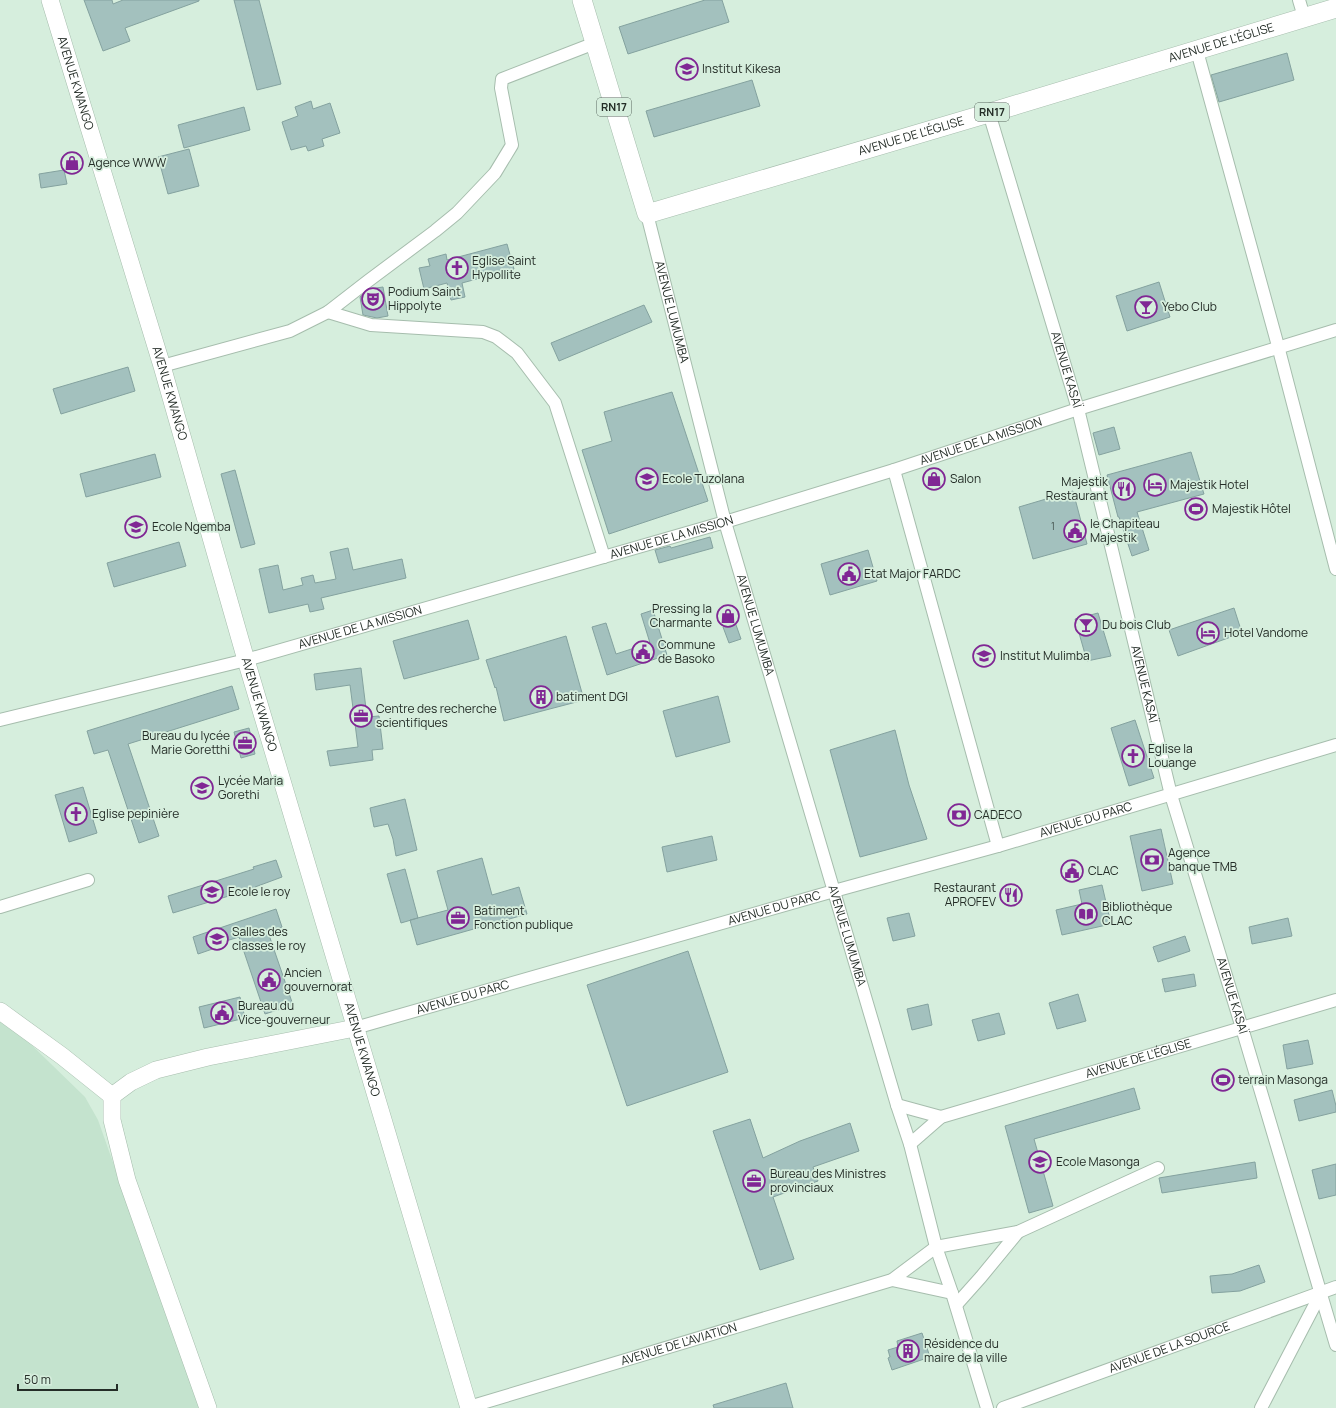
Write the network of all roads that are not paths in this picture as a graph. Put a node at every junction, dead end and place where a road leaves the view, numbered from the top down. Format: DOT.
graph roads {
  1 [pos="50,0"];
  2 [pos="582,0"];
  3 [pos="1302,8"];
  4 [pos="1336,8"];
  5 [pos="595,43"];
  6 [pos="1196,51"];
  7 [pos="990,113"];
  8 [pos="647,214"];
  9 [pos="328,312"];
  10 [pos="1336,330"];
  11 [pos="1278,346"];
  12 [pos="162,366"];
  13 [pos="1078,409"];
  14 [pos="894,470"];
  15 [pos="725,522"];
  16 [pos="604,557"];
  17 [pos="1336,569"];
  18 [pos="246,660"];
  19 [pos="0,720"];
  20 [pos="1336,745"];
  21 [pos="1171,795"];
  22 [pos="998,846"];
  23 [pos="88,880"];
  24 [pos="834,891"];
  25 [pos="0,908"];
  26 [pos="1336,1000"];
  27 [pos="0,1011"];
  28 [pos="355,1028"];
  29 [pos="1242,1028"];
  30 [pos="112,1096"];
  31 [pos="897,1105"];
  32 [pos="941,1117"];
  33 [pos="910,1144"];
  34 [pos="1158,1168"];
  35 [pos="1018,1232"];
  36 [pos="936,1247"];
  37 [pos="892,1280"];
  38 [pos="1336,1287"];
  39 [pos="952,1293"];
  40 [pos="1321,1293"];
  41 [pos="956,1305"];
  42 [pos="1336,1345"];
  43 [pos="208,1408"];
  44 [pos="468,1408"];
  45 [pos="987,1408"];
  46 [pos="1004,1408"];
  47 [pos="1261,1408"];
  1 -- 12 [label="street, AVENUE KWANGO"];
  2 -- 5 [label="main road, AVENUE LUMUMBA / RN17"];
  3 -- 4 [label="main road, AVENUE DE L'ÉGLISE / RN17"];
  3 -- 6 [label="main road, AVENUE DE L'ÉGLISE / RN17"];
  5 -- 8 [label="main road, AVENUE LUMUMBA / RN17"];
  5 -- 9 [label="street"];
  6 -- 7 [label="main road, AVENUE DE L'ÉGLISE / RN17"];
  6 -- 11 [label="street"];
  7 -- 8 [label="main road, AVENUE DE L'ÉGLISE / RN17"];
  7 -- 13 [label="street, AVENUE KASAÏ"];
  8 -- 15 [label="street, AVENUE LUMUMBA"];
  9 -- 12 [label="street"];
  9 -- 16 [label="street"];
  10 -- 11 [label="street, AVENUE DE LA MISSION"];
  11 -- 13 [label="street, AVENUE DE LA MISSION"];
  11 -- 17 [label="street"];
  12 -- 18 [label="street, AVENUE KWANGO"];
  13 -- 14 [label="street, AVENUE DE LA MISSION"];
  13 -- 21 [label="street, AVENUE KASAÏ"];
  14 -- 15 [label="street, AVENUE DE LA MISSION"];
  14 -- 22 [label="street"];
  15 -- 16 [label="street, AVENUE DE LA MISSION"];
  15 -- 24 [label="street, AVENUE LUMUMBA"];
  16 -- 18 [label="street, AVENUE DE LA MISSION"];
  18 -- 19 [label="street, AVENUE DE LA MISSION"];
  18 -- 28 [label="street, AVENUE KWANGO"];
  20 -- 21 [label="street, AVENUE DU PARC"];
  21 -- 22 [label="street, AVENUE DU PARC"];
  21 -- 29 [label="street, AVENUE KASAÏ"];
  22 -- 24 [label="street, AVENUE DU PARC"];
  23 -- 25 [label="street"];
  24 -- 28 [label="street, AVENUE DU PARC"];
  24 -- 31 [label="street, AVENUE LUMUMBA"];
  26 -- 29 [label="street, AVENUE DE L'ÉGLISE"];
  27 -- 30 [label="street"];
  28 -- 30 [label="street, AVENUE DU PARC"];
  28 -- 44 [label="street, AVENUE KWANGO"];
  29 -- 32 [label="street, AVENUE DE L'ÉGLISE"];
  29 -- 40 [label="street, AVENUE KASAÏ"];
  30 -- 43 [label="street"];
  31 -- 32 [label="street"];
  31 -- 33 [label="street, AVENUE LUMUMBA"];
  32 -- 33 [label="street"];
  33 -- 36 [label="street, AVENUE LUMUMBA"];
  34 -- 35 [label="street"];
  35 -- 36 [label="street"];
  35 -- 41 [label="street"];
  36 -- 37 [label="street, AVENUE DE L'AVIATION"];
  36 -- 39 [label="street, AVENUE LUMUMBA"];
  37 -- 39 [label="street, AVENUE DE L'AVIATION"];
  37 -- 44 [label="street, AVENUE DE L'AVIATION"];
  38 -- 40 [label="street, AVENUE DE LA SOURCE"];
  39 -- 41 [label="street"];
  40 -- 42 [label="street, AVENUE KASAÏ"];
  40 -- 46 [label="street, AVENUE DE LA SOURCE"];
  40 -- 47 [label="street"];
  41 -- 45 [label="street"];
}
